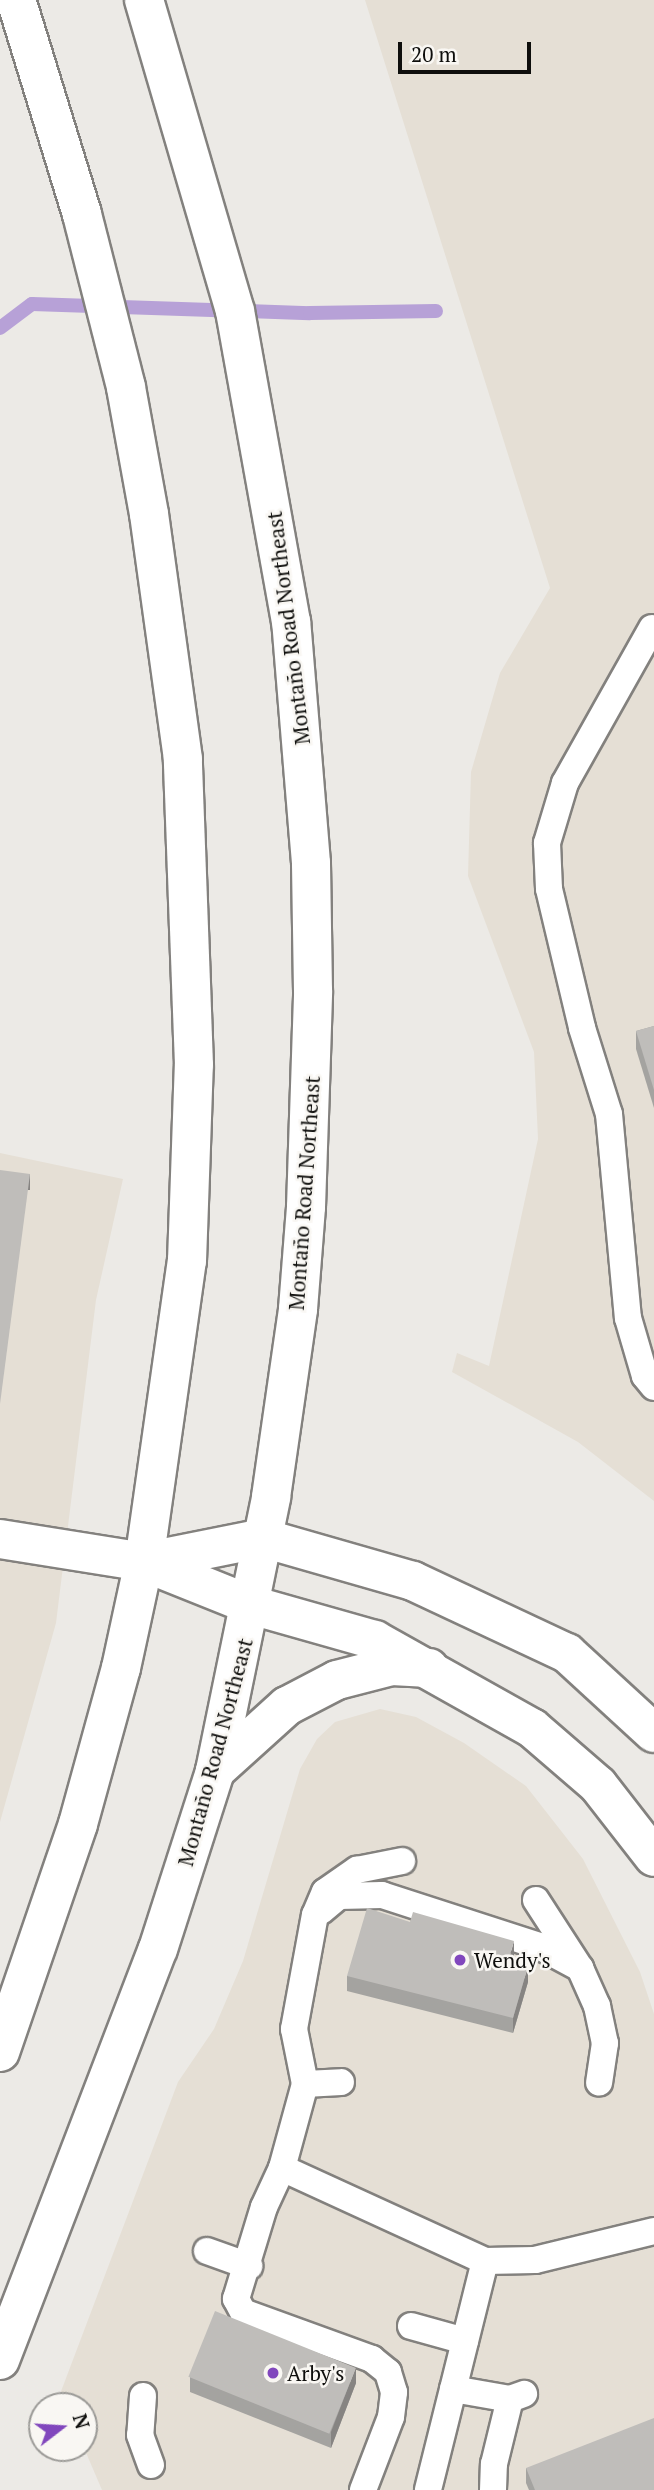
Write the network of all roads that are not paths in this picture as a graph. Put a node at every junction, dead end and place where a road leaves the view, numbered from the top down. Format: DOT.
graph roads {
  1 [pos="16,0"];
  2 [pos="144,0"];
  3 [pos="652,628"];
  4 [pos="654,1387"];
  5 [pos="263,1538"];
  6 [pos="0,1539"];
  7 [pos="144,1562"];
  8 [pos="251,1605"];
  9 [pos="429,1668"];
  10 [pos="654,1733"];
  11 [pos="215,1771"];
  12 [pos="654,1857"];
  13 [pos="402,1861"];
  14 [pos="536,1900"];
  15 [pos="315,1915"];
  16 [pos="580,1968"];
  17 [pos="0,2052"];
  18 [pos="341,2081"];
  19 [pos="599,2083"];
  20 [pos="305,2084"];
  21 [pos="282,2168"];
  22 [pos="654,2231"];
  23 [pos="207,2251"];
  24 [pos="485,2261"];
  25 [pos="249,2266"];
  26 [pos="411,2326"];
  27 [pos="465,2341"];
  28 [pos="0,2360"];
  29 [pos="453,2389"];
  30 [pos="143,2396"];
  31 [pos="151,2465"];
  32 [pos="363,2490"];
  33 [pos="428,2490"];
  34 [pos="493,2490"];
  1 -- 7 [label="main road"];
  2 -- 5 [label="main road, Montaño Road Northeast"];
  3 -- 4 [label="lane"];
  5 -- 7 [label="main road"];
  5 -- 8 [label="main road, Montaño Road Northeast"];
  5 -- 10 [label="main road"];
  6 -- 7 [label="main road"];
  7 -- 8 [label="main road"];
  7 -- 17 [label="main road"];
  8 -- 9 [label="main road"];
  8 -- 11 [label="main road, Montaño Road Northeast"];
  9 -- 11 [label="main road"];
  9 -- 12 [label="main road"];
  11 -- 28 [label="main road, Montaño Road Northeast"];
  13 -- 15 [label="lane"];
  14 -- 16 [label="lane"];
  15 -- 16 [label="lane"];
  15 -- 20 [label="lane"];
  16 -- 19 [label="lane"];
  18 -- 20 [label="lane"];
  20 -- 21 [label="lane"];
  21 -- 24 [label="lane"];
  21 -- 25 [label="lane"];
  22 -- 24 [label="lane"];
  23 -- 25 [label="lane"];
  24 -- 27 [label="lane"];
  25 -- 32 [label="lane"];
  26 -- 27 [label="lane"];
  27 -- 29 [label="lane"];
  29 -- 33 [label="lane"];
  29 -- 34 [label="lane"];
  30 -- 31 [label="lane"];
}
